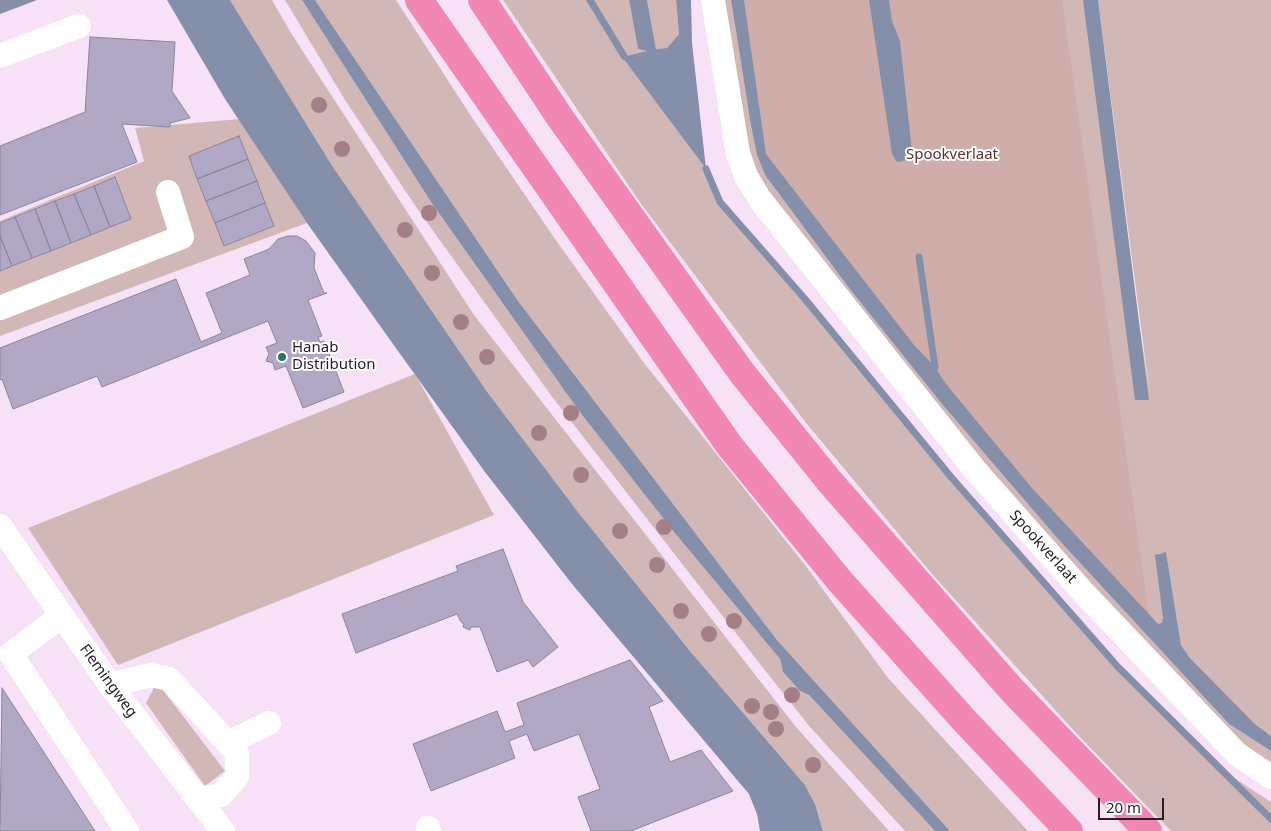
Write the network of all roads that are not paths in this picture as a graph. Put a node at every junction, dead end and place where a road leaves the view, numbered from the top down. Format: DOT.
graph roads {
  1 [pos="419,0"];
  2 [pos="482,0"];
  3 [pos="713,0"];
  4 [pos="79,26"];
  5 [pos="0,56"];
  6 [pos="168,192"];
  7 [pos="0,308"];
  8 [pos="0,526"];
  9 [pos="61,616"];
  10 [pos="5,657"];
  11 [pos="110,685"];
  12 [pos="269,723"];
  13 [pos="228,743"];
  14 [pos="1271,776"];
  15 [pos="199,800"];
  16 [pos="127,831"];
  17 [pos="223,831"];
  18 [pos="1069,831"];
  19 [pos="1148,831"];
  1 -- 18 [label="highway"];
  2 -- 19 [label="highway"];
  3 -- 14 [label="street, Spookverlaat"];
  4 -- 5 [label="street"];
  6 -- 7 [label="street"];
  8 -- 9 [label="street, Flemingweg"];
  9 -- 10 [label="street"];
  9 -- 11 [label="street, Flemingweg"];
  10 -- 16 [label="street"];
  11 -- 13 [label="street"];
  11 -- 15 [label="street, Flemingweg"];
  12 -- 13 [label="street"];
  13 -- 15 [label="street"];
  15 -- 17 [label="street, Flemingweg"];
}
